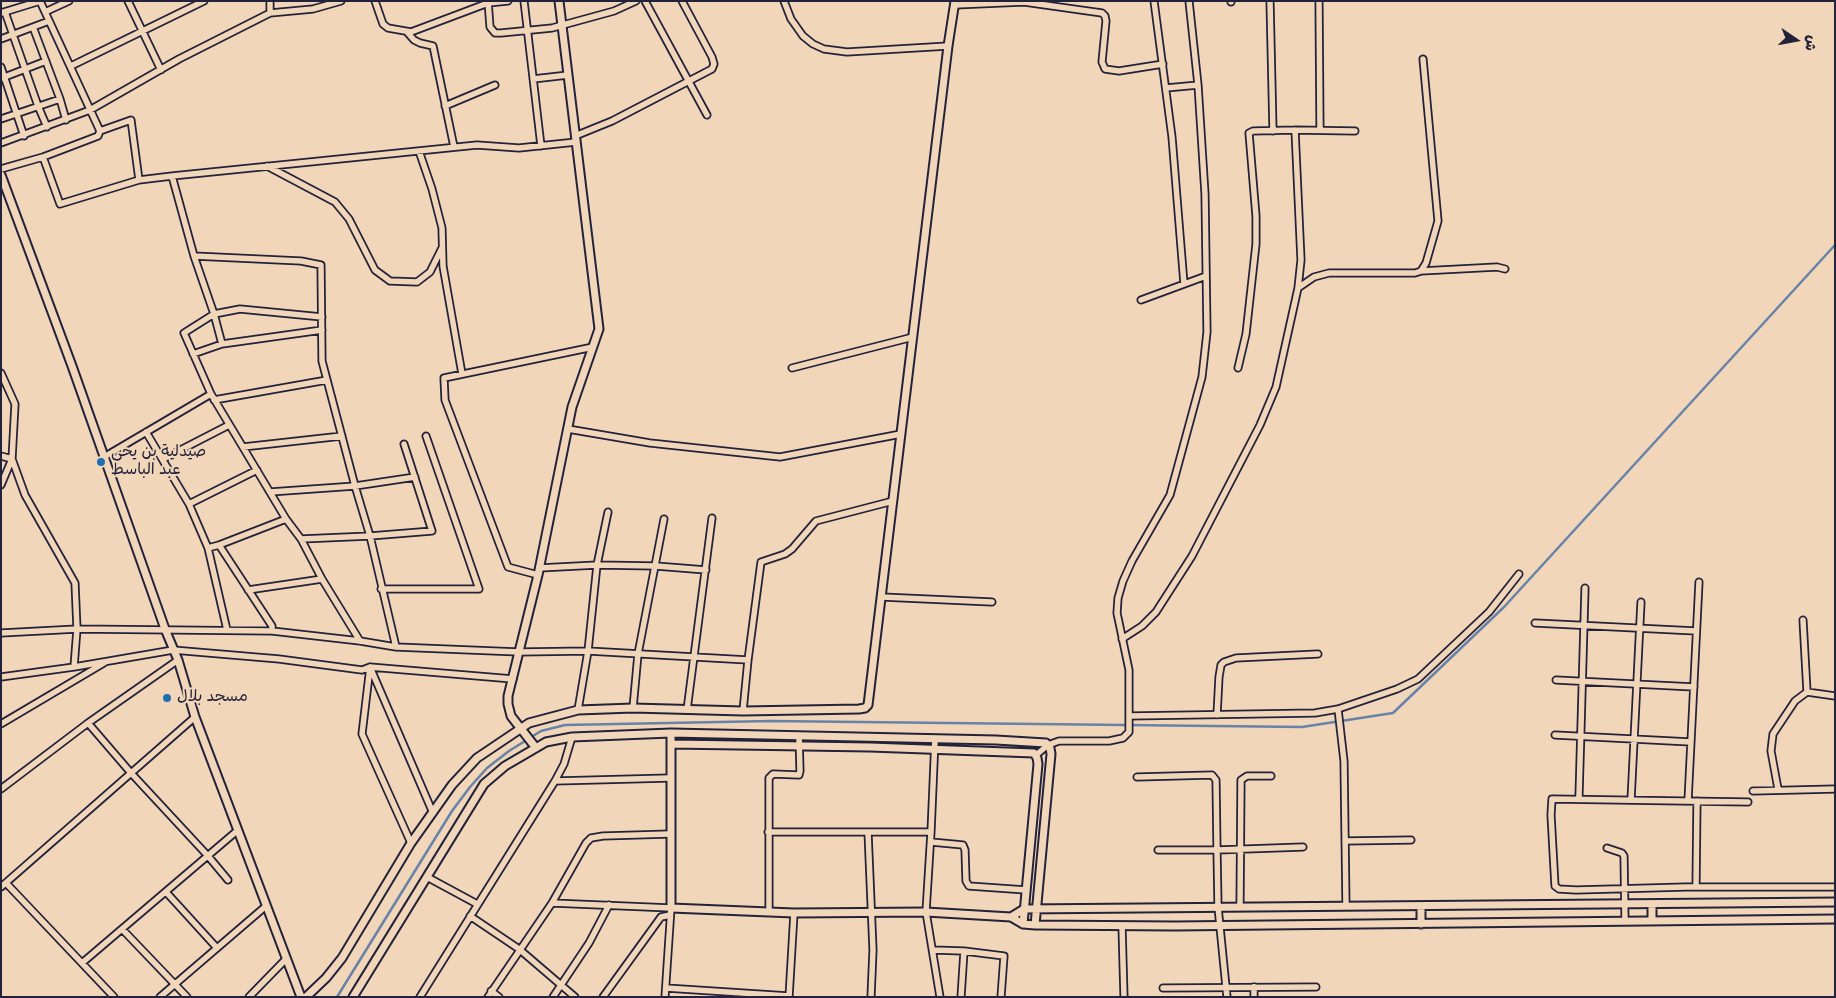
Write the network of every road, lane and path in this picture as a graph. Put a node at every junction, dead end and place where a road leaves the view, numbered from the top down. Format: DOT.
graph roads {
  1 [pos="40,1"];
  2 [pos="69,1"];
  3 [pos="128,1"];
  4 [pos="270,1"];
  5 [pos="341,1"];
  6 [pos="375,1"];
  7 [pos="508,1"];
  8 [pos="524,1"];
  9 [pos="559,1"];
  10 [pos="636,1"];
  11 [pos="645,1"];
  12 [pos="682,1"];
  13 [pos="784,1"];
  14 [pos="1024,1"];
  15 [pos="1154,1"];
  16 [pos="1189,1"];
  17 [pos="1270,1"];
  18 [pos="1319,1"];
  19 [pos="200,2"];
  20 [pos="488,2"];
  21 [pos="955,3"];
  22 [pos="622,4"];
  23 [pos="3,12"];
  24 [pos="45,12"];
  25 [pos="270,13"];
  26 [pos="49,21"];
  27 [pos="562,25"];
  28 [pos="33,27"];
  29 [pos="528,30"];
  30 [pos="143,31"];
  31 [pos="408,32"];
  32 [pos="13,34"];
  33 [pos="1,39"];
  34 [pos="948,46"];
  35 [pos="1423,59"];
  36 [pos="46,60"];
  37 [pos="1163,64"];
  38 [pos="71,66"];
  39 [pos="1,67"];
  40 [pos="25,69"];
  41 [pos="160,70"];
  42 [pos="568,75"];
  43 [pos="3,77"];
  44 [pos="533,79"];
  45 [pos="690,81"];
  46 [pos="495,85"];
  47 [pos="1198,85"];
  48 [pos="1166,88"];
  49 [pos="60,99"];
  50 [pos="38,106"];
  51 [pos="445,106"];
  52 [pos="90,110"];
  53 [pos="16,113"];
  54 [pos="707,115"];
  55 [pos="1,119"];
  56 [pos="66,120"];
  57 [pos="47,127"];
  58 [pos="1273,130"];
  59 [pos="1295,130"];
  60 [pos="1320,130"];
  61 [pos="1356,130"];
  62 [pos="100,131"];
  63 [pos="24,136"];
  64 [pos="576,139"];
  65 [pos="1,143"];
  66 [pos="541,146"];
  67 [pos="454,147"];
  68 [pos="419,150"];
  69 [pos="42,158"];
  70 [pos="266,166"];
  71 [pos="1,169"];
  72 [pos="1,175"];
  73 [pos="172,176"];
  74 [pos="139,180"];
  75 [pos="442,248"];
  76 [pos="194,256"];
  77 [pos="1505,268"];
  78 [pos="1421,271"];
  79 [pos="1206,276"];
  80 [pos="1184,284"];
  81 [pos="1298,288"];
  82 [pos="1141,300"];
  83 [pos="214,314"];
  84 [pos="322,317"];
  85 [pos="322,330"];
  86 [pos="913,338"];
  87 [pos="222,344"];
  88 [pos="593,347"];
  89 [pos="193,354"];
  90 [pos="792,368"];
  91 [pos="1238,368"];
  92 [pos="1,373"];
  93 [pos="462,374"];
  94 [pos="328,380"];
  95 [pos="210,394"];
  96 [pos="214,400"];
  97 [pos="229,425"];
  98 [pos="568,429"];
  99 [pos="146,432"];
  100 [pos="901,434"];
  101 [pos="342,436"];
  102 [pos="426,436"];
  103 [pos="404,444"];
  104 [pos="243,447"];
  105 [pos="1,456"];
  106 [pos="104,457"];
  107 [pos="12,459"];
  108 [pos="162,459"];
  109 [pos="257,470"];
  110 [pos="415,478"];
  111 [pos="1,485"];
  112 [pos="355,486"];
  113 [pos="270,492"];
  114 [pos="893,501"];
  115 [pos="189,504"];
  116 [pos="608,512"];
  117 [pos="712,518"];
  118 [pos="286,519"];
  119 [pos="664,519"];
  120 [pos="370,536"];
  121 [pos="301,539"];
  122 [pos="219,545"];
  123 [pos="208,548"];
  124 [pos="597,565"];
  125 [pos="656,566"];
  126 [pos="706,570"];
  127 [pos="539,572"];
  128 [pos="1519,574"];
  129 [pos="322,579"];
  130 [pos="1699,582"];
  131 [pos="381,588"];
  132 [pos="1585,588"];
  133 [pos="248,590"];
  134 [pos="882,597"];
  135 [pos="992,602"];
  136 [pos="1641,602"];
  137 [pos="1803,620"];
  138 [pos="1535,623"];
  139 [pos="1584,626"];
  140 [pos="1640,628"];
  141 [pos="77,629"];
  142 [pos="165,629"];
  143 [pos="227,630"];
  144 [pos="272,631"];
  145 [pos="1696,632"];
  146 [pos="1,633"];
  147 [pos="1122,639"];
  148 [pos="360,641"];
  149 [pos="396,647"];
  150 [pos="173,650"];
  151 [pos="588,651"];
  152 [pos="519,652"];
  153 [pos="638,654"];
  154 [pos="1318,654"];
  155 [pos="693,656"];
  156 [pos="108,660"];
  157 [pos="178,660"];
  158 [pos="748,660"];
  159 [pos="74,667"];
  160 [pos="370,667"];
  161 [pos="1,677"];
  162 [pos="513,679"];
  163 [pos="1556,680"];
  164 [pos="1582,682"];
  165 [pos="1637,684"];
  166 [pos="1694,687"];
  167 [pos="1807,692"];
  168 [pos="1835,696"];
  169 [pos="633,708"];
  170 [pos="1338,709"];
  171 [pos="578,710"];
  172 [pos="687,710"];
  173 [pos="743,711"];
  174 [pos="1217,715"];
  175 [pos="196,717"];
  176 [pos="1129,722"];
  177 [pos="88,723"];
  178 [pos="1,724"];
  179 [pos="521,728"];
  180 [pos="671,733"];
  181 [pos="1555,735"];
  182 [pos="800,736"];
  183 [pos="1580,736"];
  184 [pos="572,737"];
  185 [pos="935,739"];
  186 [pos="1634,739"];
  187 [pos="1691,742"];
  188 [pos="671,744"];
  189 [pos="1048,745"];
  190 [pos="800,746"];
  191 [pos="536,748"];
  192 [pos="934,749"];
  193 [pos="1036,755"];
  194 [pos="131,773"];
  195 [pos="1271,776"];
  196 [pos="1137,777"];
  197 [pos="670,778"];
  198 [pos="554,781"];
  199 [pos="1778,789"];
  200 [pos="1835,789"];
  201 [pos="1,790"];
  202 [pos="1753,791"];
  203 [pos="1579,796"];
  204 [pos="1631,800"];
  205 [pos="1688,801"];
  206 [pos="1697,801"];
  207 [pos="1748,802"];
  208 [pos="433,813"];
  209 [pos="238,830"];
  210 [pos="768,832"];
  211 [pos="868,832"];
  212 [pos="931,832"];
  213 [pos="670,834"];
  214 [pos="1411,840"];
  215 [pos="1345,841"];
  216 [pos="931,842"];
  217 [pos="412,843"];
  218 [pos="1303,847"];
  219 [pos="1240,848"];
  220 [pos="1607,848"];
  221 [pos="1158,850"];
  222 [pos="1217,850"];
  223 [pos="208,856"];
  224 [pos="427,877"];
  225 [pos="228,880"];
  226 [pos="4,885"];
  227 [pos="1696,887"];
  228 [pos="1835,887"];
  229 [pos="1624,889"];
  230 [pos="1026,890"];
  231 [pos="166,892"];
  232 [pos="1835,902"];
  233 [pos="552,903"];
  234 [pos="477,904"];
  235 [pos="1624,904"];
  236 [pos="1652,904"];
  237 [pos="609,905"];
  238 [pos="266,906"];
  239 [pos="1346,906"];
  240 [pos="1421,906"];
  241 [pos="1218,907"];
  242 [pos="1240,907"];
  243 [pos="1024,909"];
  244 [pos="1036,909"];
  245 [pos="671,911"];
  246 [pos="769,912"];
  247 [pos="926,912"];
  248 [pos="794,913"];
  249 [pos="872,913"];
  250 [pos="470,916"];
  251 [pos="1011,917"];
  252 [pos="1835,919"];
  253 [pos="1624,921"];
  254 [pos="1652,921"];
  255 [pos="1023,924"];
  256 [pos="1421,924"];
  257 [pos="1220,925"];
  258 [pos="1035,926"];
  259 [pos="1122,926"];
  260 [pos="122,929"];
  261 [pos="216,948"];
  262 [pos="519,949"];
  263 [pos="933,950"];
  264 [pos="964,951"];
  265 [pos="286,959"];
  266 [pos="82,963"];
  267 [pos="175,984"];
  268 [pos="561,984"];
  269 [pos="1254,987"];
  270 [pos="1316,987"];
  271 [pos="666,988"];
  272 [pos="1163,988"];
  273 [pos="1226,988"];
  274 [pos="490,994"];
  275 [pos="114,997"];
  276 [pos="160,997"];
  277 [pos="187,997"];
  278 [pos="250,997"];
  279 [pos="301,997"];
  280 [pos="306,997"];
  281 [pos="353,997"];
  282 [pos="420,997"];
  283 [pos="499,997"];
  284 [pos="553,997"];
  285 [pos="574,997"];
  286 [pos="603,997"];
  287 [pos="665,997"];
  288 [pos="789,997"];
  289 [pos="871,997"];
  290 [pos="940,997"];
  291 [pos="961,997"];
  292 [pos="1001,997"];
  293 [pos="1124,997"];
  294 [pos="1227,997"];
  295 [pos="1254,997"];
  1 -- 23 [label="street"];
  1 -- 24 [label="street"];
  2 -- 24 [label="street"];
  3 -- 30 [label="street"];
  4 -- 25 [label="street"];
  5 -- 25 [label="street"];
  6 -- 31 [label="street"];
  7 -- 20 [label="street"];
  8 -- 29 [label="street"];
  9 -- 27 [label="street"];
  10 -- 22 [label="street"];
  11 -- 45 [label="street"];
  12 -- 45 [label="street"];
  13 -- 34 [label="street"];
  14 -- 21 [label="street"];
  14 -- 37 [label="street"];
  15 -- 37 [label="street"];
  16 -- 47 [label="street"];
  17 -- 58 [label="street"];
  18 -- 60 [label="street"];
  19 -- 30 [label="street"];
  20 -- 29 [label="street"];
  20 -- 31 [label="street"];
  21 -- 34 [label="street"];
  22 -- 27 [label="street"];
  23 -- 32 [label="street"];
  24 -- 26 [label="street"];
  25 -- 41 [label="street"];
  26 -- 28 [label="street"];
  26 -- 38 [label="street"];
  27 -- 29 [label="street"];
  27 -- 42 [label="street"];
  28 -- 32 [label="street"];
  28 -- 36 [label="street"];
  29 -- 44 [label="street"];
  30 -- 38 [label="street"];
  30 -- 41 [label="street"];
  31 -- 51 [label="street"];
  32 -- 33 [label="street"];
  32 -- 40 [label="street"];
  34 -- 86 [label="street"];
  35 -- 78 [label="street"];
  36 -- 40 [label="street"];
  36 -- 49 [label="street"];
  37 -- 48 [label="street"];
  38 -- 52 [label="street"];
  39 -- 43 [label="street"];
  40 -- 43 [label="street"];
  40 -- 50 [label="street"];
  41 -- 52 [label="street"];
  42 -- 44 [label="street"];
  42 -- 64 [label="street"];
  43 -- 53 [label="street"];
  44 -- 66 [label="street"];
  45 -- 54 [label="street"];
  45 -- 64 [label="street"];
  46 -- 51 [label="street"];
  47 -- 48 [label="street"];
  47 -- 79 [label="street"];
  48 -- 80 [label="street"];
  49 -- 50 [label="street"];
  49 -- 56 [label="street"];
  50 -- 53 [label="street"];
  50 -- 57 [label="street"];
  51 -- 67 [label="street"];
  52 -- 56 [label="street"];
  52 -- 62 [label="street"];
  53 -- 55 [label="street"];
  53 -- 63 [label="street"];
  56 -- 57 [label="street"];
  57 -- 63 [label="street"];
  58 -- 59 [label="street"];
  58 -- 91 [label="street"];
  59 -- 60 [label="street"];
  59 -- 81 [label="street"];
  60 -- 61 [label="street"];
  62 -- 69 [label="street"];
  62 -- 74 [label="street"];
  63 -- 65 [label="street"];
  64 -- 66 [label="street"];
  64 -- 88 [label="street"];
  66 -- 67 [label="street"];
  67 -- 68 [label="street"];
  68 -- 70 [label="street"];
  68 -- 75 [label="street"];
  69 -- 71 [label="street"];
  69 -- 74 [label="street"];
  70 -- 73 [label="street"];
  70 -- 75 [label="street"];
  72 -- 106 [label="street"];
  73 -- 74 [label="street"];
  73 -- 76 [label="street"];
  75 -- 93 [label="street"];
  76 -- 83 [label="street"];
  76 -- 84 [label="street"];
  77 -- 78 [label="street"];
  78 -- 81 [label="street"];
  79 -- 80 [label="street"];
  79 -- 147 [label="street"];
  80 -- 82 [label="street"];
  81 -- 147 [label="street"];
  83 -- 84 [label="street"];
  83 -- 87 [label="street"];
  83 -- 89 [label="street"];
  84 -- 85 [label="street"];
  85 -- 87 [label="street"];
  85 -- 94 [label="street"];
  86 -- 90 [label="street"];
  86 -- 100 [label="street"];
  87 -- 89 [label="street"];
  88 -- 93 [label="street"];
  88 -- 98 [label="street"];
  89 -- 95 [label="street"];
  92 -- 107 [label="street"];
  93 -- 127 [label="street"];
  94 -- 96 [label="street"];
  94 -- 101 [label="street"];
  95 -- 96 [label="street"];
  95 -- 99 [label="street"];
  96 -- 97 [label="street"];
  97 -- 104 [label="street"];
  97 -- 108 [label="street"];
  98 -- 100 [label="street"];
  98 -- 127 [label="street"];
  99 -- 106 [label="street"];
  99 -- 108 [label="street"];
  100 -- 114 [label="street"];
  101 -- 104 [label="street"];
  101 -- 112 [label="street"];
  102 -- 131 [label="street"];
  103 -- 110 [label="street"];
  104 -- 109 [label="street"];
  105 -- 107 [label="street"];
  106 -- 142 [label="street"];
  107 -- 111 [label="street"];
  107 -- 141 [label="street"];
  108 -- 115 [label="street"];
  109 -- 113 [label="street"];
  109 -- 115 [label="street"];
  110 -- 112 [label="street"];
  110 -- 120 [label="street"];
  112 -- 113 [label="street"];
  112 -- 120 [label="street"];
  113 -- 118 [label="street"];
  114 -- 134 [label="street"];
  114 -- 158 [label="street"];
  115 -- 123 [label="street"];
  116 -- 124 [label="street"];
  117 -- 126 [label="street"];
  118 -- 121 [label="street"];
  118 -- 122 [label="street"];
  119 -- 125 [label="street"];
  120 -- 121 [label="street"];
  120 -- 131 [label="street"];
  121 -- 129 [label="street"];
  122 -- 123 [label="street"];
  122 -- 133 [label="street"];
  123 -- 143 [label="street"];
  124 -- 125 [label="street"];
  124 -- 127 [label="street"];
  124 -- 151 [label="street"];
  125 -- 126 [label="street"];
  125 -- 153 [label="street"];
  126 -- 155 [label="street"];
  127 -- 152 [label="street"];
  128 -- 170 [label="street"];
  129 -- 133 [label="street"];
  129 -- 148 [label="street"];
  130 -- 145 [label="street"];
  131 -- 149 [label="street"];
  132 -- 139 [label="street"];
  133 -- 144 [label="street"];
  134 -- 135 [label="street"];
  134 -- 173 [label="street"];
  136 -- 140 [label="street"];
  137 -- 167 [label="street"];
  138 -- 139 [label="street"];
  139 -- 140 [label="street"];
  139 -- 164 [label="street"];
  140 -- 145 [label="street"];
  140 -- 165 [label="street"];
  141 -- 142 [label="street"];
  141 -- 146 [label="street"];
  141 -- 159 [label="street"];
  142 -- 143 [label="street"];
  142 -- 150 [label="street"];
  143 -- 144 [label="street"];
  144 -- 148 [label="street"];
  145 -- 166 [label="street"];
  147 -- 176 [label="street"];
  148 -- 149 [label="street"];
  149 -- 152 [label="street"];
  150 -- 156 [label="street"];
  150 -- 157 [label="street"];
  150 -- 160 [label="street"];
  151 -- 152 [label="street"];
  151 -- 153 [label="street"];
  151 -- 171 [label="street"];
  152 -- 162 [label="street"];
  153 -- 155 [label="street"];
  153 -- 169 [label="street"];
  154 -- 174 [label="street"];
  155 -- 158 [label="street"];
  155 -- 172 [label="street"];
  156 -- 159 [label="street"];
  156 -- 178 [label="street"];
  157 -- 175 [label="street"];
  157 -- 177 [label="street"];
  158 -- 173 [label="street"];
  159 -- 161 [label="street"];
  160 -- 162 [label="street"];
  160 -- 208 [label="street"];
  160 -- 217 [label="street"];
  162 -- 179 [label="street"];
  163 -- 164 [label="street"];
  164 -- 165 [label="street"];
  164 -- 183 [label="street"];
  165 -- 166 [label="street"];
  165 -- 186 [label="street"];
  166 -- 187 [label="street"];
  167 -- 168 [label="street"];
  167 -- 199 [label="street"];
  169 -- 171 [label="street"];
  169 -- 172 [label="street"];
  170 -- 174 [label="street"];
  170 -- 215 [label="street"];
  171 -- 179 [label="street"];
  172 -- 173 [label="street"];
  174 -- 176 [label="street"];
  175 -- 194 [label="street"];
  175 -- 209 [label="street"];
  176 -- 189 [label="street"];
  177 -- 194 [label="street"];
  177 -- 201 [label="street"];
  179 -- 191 [label="street"];
  179 -- 208 [label="street"];
  180 -- 182 [label="street"];
  180 -- 184 [label="street"];
  180 -- 188 [label="street"];
  181 -- 183 [label="street"];
  182 -- 185 [label="street"];
  182 -- 190 [label="street"];
  183 -- 186 [label="street"];
  183 -- 203 [label="street"];
  184 -- 191 [label="street"];
  184 -- 198 [label="street"];
  185 -- 189 [label="street"];
  185 -- 192 [label="street"];
  186 -- 187 [label="street"];
  186 -- 204 [label="street"];
  187 -- 205 [label="street"];
  188 -- 190 [label="street"];
  188 -- 197 [label="street"];
  189 -- 193 [label="street"];
  189 -- 244 [label="street"];
  190 -- 192 [label="street"];
  190 -- 210 [label="street"];
  191 -- 224 [label="street"];
  192 -- 193 [label="street"];
  192 -- 212 [label="street"];
  193 -- 230 [label="street"];
  194 -- 223 [label="street"];
  194 -- 226 [label="street"];
  195 -- 219 [label="street"];
  196 -- 222 [label="street"];
  197 -- 198 [label="street"];
  197 -- 213 [label="street"];
  198 -- 234 [label="street"];
  199 -- 200 [label="street"];
  199 -- 202 [label="street"];
  204 -- 205 [label="street"];
  204 -- 229 [label="street"];
  205 -- 206 [label="street"];
  206 -- 207 [label="street"];
  206 -- 227 [label="street"];
  208 -- 217 [label="street"];
  209 -- 223 [label="street"];
  209 -- 238 [label="street"];
  210 -- 211 [label="street"];
  210 -- 246 [label="street"];
  211 -- 212 [label="street"];
  211 -- 249 [label="street"];
  212 -- 216 [label="street"];
  213 -- 233 [label="street"];
  213 -- 245 [label="street"];
  214 -- 215 [label="street"];
  215 -- 239 [label="street"];
  216 -- 230 [label="street"];
  216 -- 247 [label="street"];
  217 -- 280 [label="street"];
  218 -- 219 [label="street"];
  219 -- 222 [label="street"];
  219 -- 242 [label="street"];
  220 -- 229 [label="street"];
  221 -- 222 [label="street"];
  222 -- 241 [label="street"];
  223 -- 225 [label="street"];
  223 -- 231 [label="street"];
  224 -- 234 [label="street"];
  224 -- 281 [label="street"];
  226 -- 266 [label="street"];
  227 -- 228 [label="street"];
  227 -- 229 [label="street"];
  229 -- 235 [label="street"];
  230 -- 243 [label="street"];
  231 -- 260 [label="street"];
  231 -- 261 [label="street"];
  232 -- 236 [label="street"];
  233 -- 237 [label="street"];
  233 -- 262 [label="street"];
  234 -- 250 [label="street"];
  235 -- 236 [label="street"];
  235 -- 240 [label="street"];
  235 -- 253 [label="street"];
  236 -- 254 [label="street"];
  237 -- 245 [label="street"];
  237 -- 268 [label="street"];
  238 -- 261 [label="street"];
  238 -- 265 [label="street"];
  239 -- 240 [label="street"];
  239 -- 242 [label="street"];
  240 -- 256 [label="street"];
  241 -- 242 [label="street"];
  241 -- 244 [label="street"];
  241 -- 257 [label="street"];
  243 -- 244 [label="street"];
  243 -- 251 [label="street"];
  243 -- 255 [label="street"];
  244 -- 258 [label="street"];
  245 -- 246 [label="street"];
  245 -- 271 [label="street"];
  245 -- 286 [label="street"];
  246 -- 248 [label="street"];
  247 -- 249 [label="street"];
  247 -- 251 [label="street"];
  247 -- 263 [label="street"];
  248 -- 249 [label="street"];
  248 -- 288 [label="street"];
  249 -- 289 [label="street"];
  250 -- 262 [label="street"];
  250 -- 282 [label="street"];
  251 -- 255 [label="street"];
  252 -- 254 [label="street"];
  253 -- 254 [label="street"];
  253 -- 256 [label="street"];
  255 -- 258 [label="street"];
  256 -- 257 [label="street"];
  257 -- 259 [label="street"];
  257 -- 273 [label="street"];
  258 -- 259 [label="street"];
  259 -- 293 [label="street"];
  260 -- 266 [label="street"];
  260 -- 267 [label="street"];
  261 -- 267 [label="street"];
  262 -- 268 [label="street"];
  262 -- 274 [label="street"];
  263 -- 264 [label="street"];
  263 -- 290 [label="street"];
  264 -- 291 [label="street"];
  264 -- 292 [label="street"];
  265 -- 278 [label="street"];
  265 -- 279 [label="street"];
  266 -- 275 [label="street"];
  267 -- 276 [label="street"];
  267 -- 277 [label="street"];
  268 -- 284 [label="street"];
  268 -- 285 [label="street"];
  269 -- 270 [label="street"];
  269 -- 273 [label="street"];
  269 -- 295 [label="street"];
  271 -- 287 [label="street"];
  271 -- 288 [label="street"];
  272 -- 273 [label="street"];
  273 -- 294 [label="street"];
  274 -- 283 [label="street"];
}
